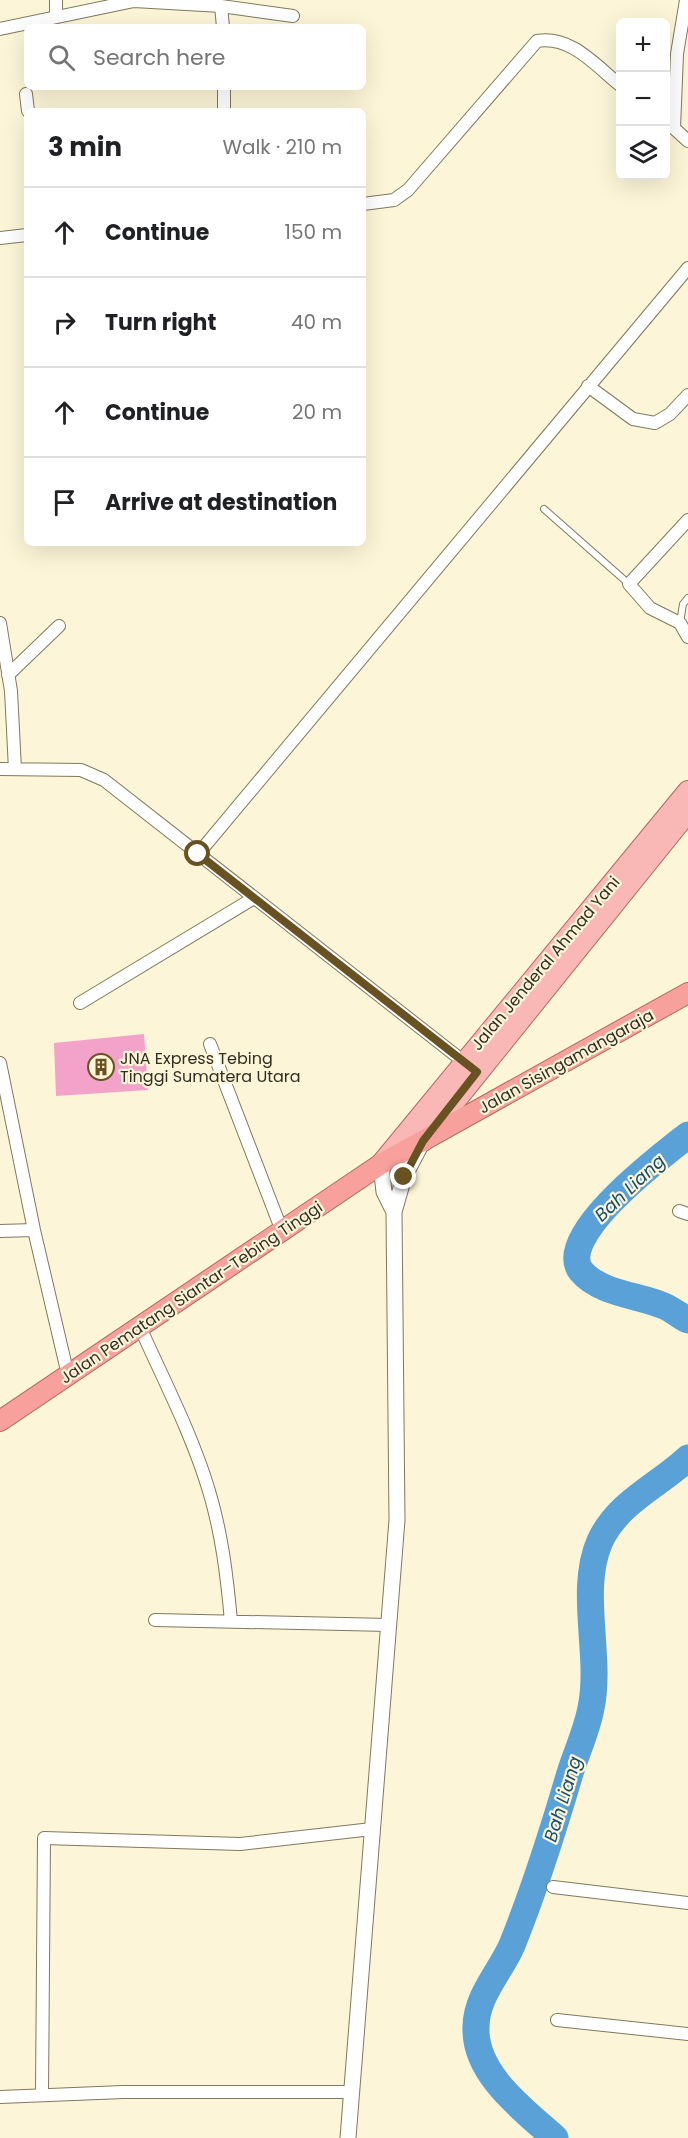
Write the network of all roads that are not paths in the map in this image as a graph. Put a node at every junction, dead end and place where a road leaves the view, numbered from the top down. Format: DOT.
graph roads {
  1 [pos="56,0"];
  2 [pos="686,0"];
  3 [pos="221,6"];
  4 [pos="293,16"];
  5 [pos="56,17"];
  6 [pos="223,24"];
  7 [pos="0,29"];
  8 [pos="616,81"];
  9 [pos="224,90"];
  10 [pos="26,94"];
  11 [pos="28,108"];
  12 [pos="224,108"];
  13 [pos="670,124"];
  14 [pos="688,141"];
  15 [pos="366,204"];
  16 [pos="24,235"];
  17 [pos="0,238"];
  18 [pos="688,268"];
  19 [pos="588,386"];
  20 [pos="688,395"];
  21 [pos="544,509"];
  22 [pos="688,520"];
  23 [pos="629,584"];
  24 [pos="688,598"];
  25 [pos="0,623"];
  26 [pos="680,623"];
  27 [pos="59,626"];
  28 [pos="688,637"];
  29 [pos="8,675"];
  30 [pos="0,769"];
  31 [pos="15,769"];
  32 [pos="688,791"];
  33 [pos="688,812"];
  34 [pos="198,854"];
  35 [pos="254,898"];
  36 [pos="688,993"];
  37 [pos="80,1003"];
  38 [pos="210,1044"];
  39 [pos="0,1063"];
  40 [pos="470,1067"];
  41 [pos="423,1141"];
  42 [pos="381,1164"];
  43 [pos="394,1212"];
  44 [pos="34,1230"];
  45 [pos="0,1231"];
  46 [pos="282,1231"];
  47 [pos="140,1327"];
  48 [pos="68,1375"];
  49 [pos="0,1421"];
  50 [pos="155,1620"];
  51 [pos="231,1621"];
  52 [pos="389,1625"];
  53 [pos="372,1829"];
  54 [pos="553,1887"];
  55 [pos="688,1903"];
  56 [pos="557,2020"];
  57 [pos="688,2034"];
  58 [pos="352,2092"];
  59 [pos="42,2094"];
  60 [pos="0,2097"];
  61 [pos="348,2138"];
  1 -- 5 [label="street"];
  2 -- 13 [label="street"];
  3 -- 4 [label="street"];
  3 -- 5 [label="street"];
  3 -- 6 [label="street"];
  5 -- 7 [label="street"];
  8 -- 15 [label="street"];
  9 -- 12 [label="street"];
  10 -- 11 [label="street"];
  13 -- 14 [label="street"];
  16 -- 17 [label="street"];
  18 -- 19 [label="street"];
  19 -- 20 [label="street"];
  19 -- 34 [label="street"];
  21 -- 23 [label="lane"];
  22 -- 23 [label="street"];
  23 -- 26 [label="street"];
  24 -- 26 [label="lane"];
  25 -- 29 [label="street"];
  26 -- 28 [label="street"];
  27 -- 29 [label="street"];
  29 -- 31 [label="street"];
  30 -- 31 [label="street"];
  31 -- 34 [label="street"];
  32 -- 40 [label="main road, Jalan Jenderal Ahmad Yani"];
  33 -- 40 [label="main road, Jalan Jenderal Ahmad Yani"];
  34 -- 35 [label="street"];
  35 -- 37 [label="street"];
  35 -- 40 [label="street"];
  36 -- 41 [label="highway, Jalan Sisingamangaraja"];
  38 -- 46 [label="street"];
  39 -- 44 [label="street"];
  40 -- 41 [label="main road, Jalan Jenderal Ahmad Yani"];
  40 -- 42 [label="main road, Jalan Jenderal Ahmad Yani"];
  41 -- 42 [label="highway, Jalan Sisingamangaraja"];
  41 -- 43 [label="street"];
  42 -- 43 [label="street"];
  42 -- 46 [label="highway, Jalan Pematang Siantar–Tebing Tinggi"];
  43 -- 52 [label="street"];
  44 -- 45 [label="street"];
  44 -- 48 [label="street"];
  46 -- 47 [label="highway, Jalan Pematang Siantar–Tebing Tinggi"];
  47 -- 48 [label="highway, Jalan Pematang Siantar–Tebing Tinggi"];
  47 -- 51 [label="street"];
  48 -- 49 [label="highway, Jalan Pematang Siantar–Tebing Tinggi"];
  50 -- 51 [label="street"];
  51 -- 52 [label="street"];
  52 -- 53 [label="street"];
  53 -- 58 [label="street"];
  53 -- 59 [label="street"];
  54 -- 55 [label="street"];
  56 -- 57 [label="street"];
  58 -- 59 [label="street"];
  58 -- 61 [label="street"];
  59 -- 60 [label="street"];
}
